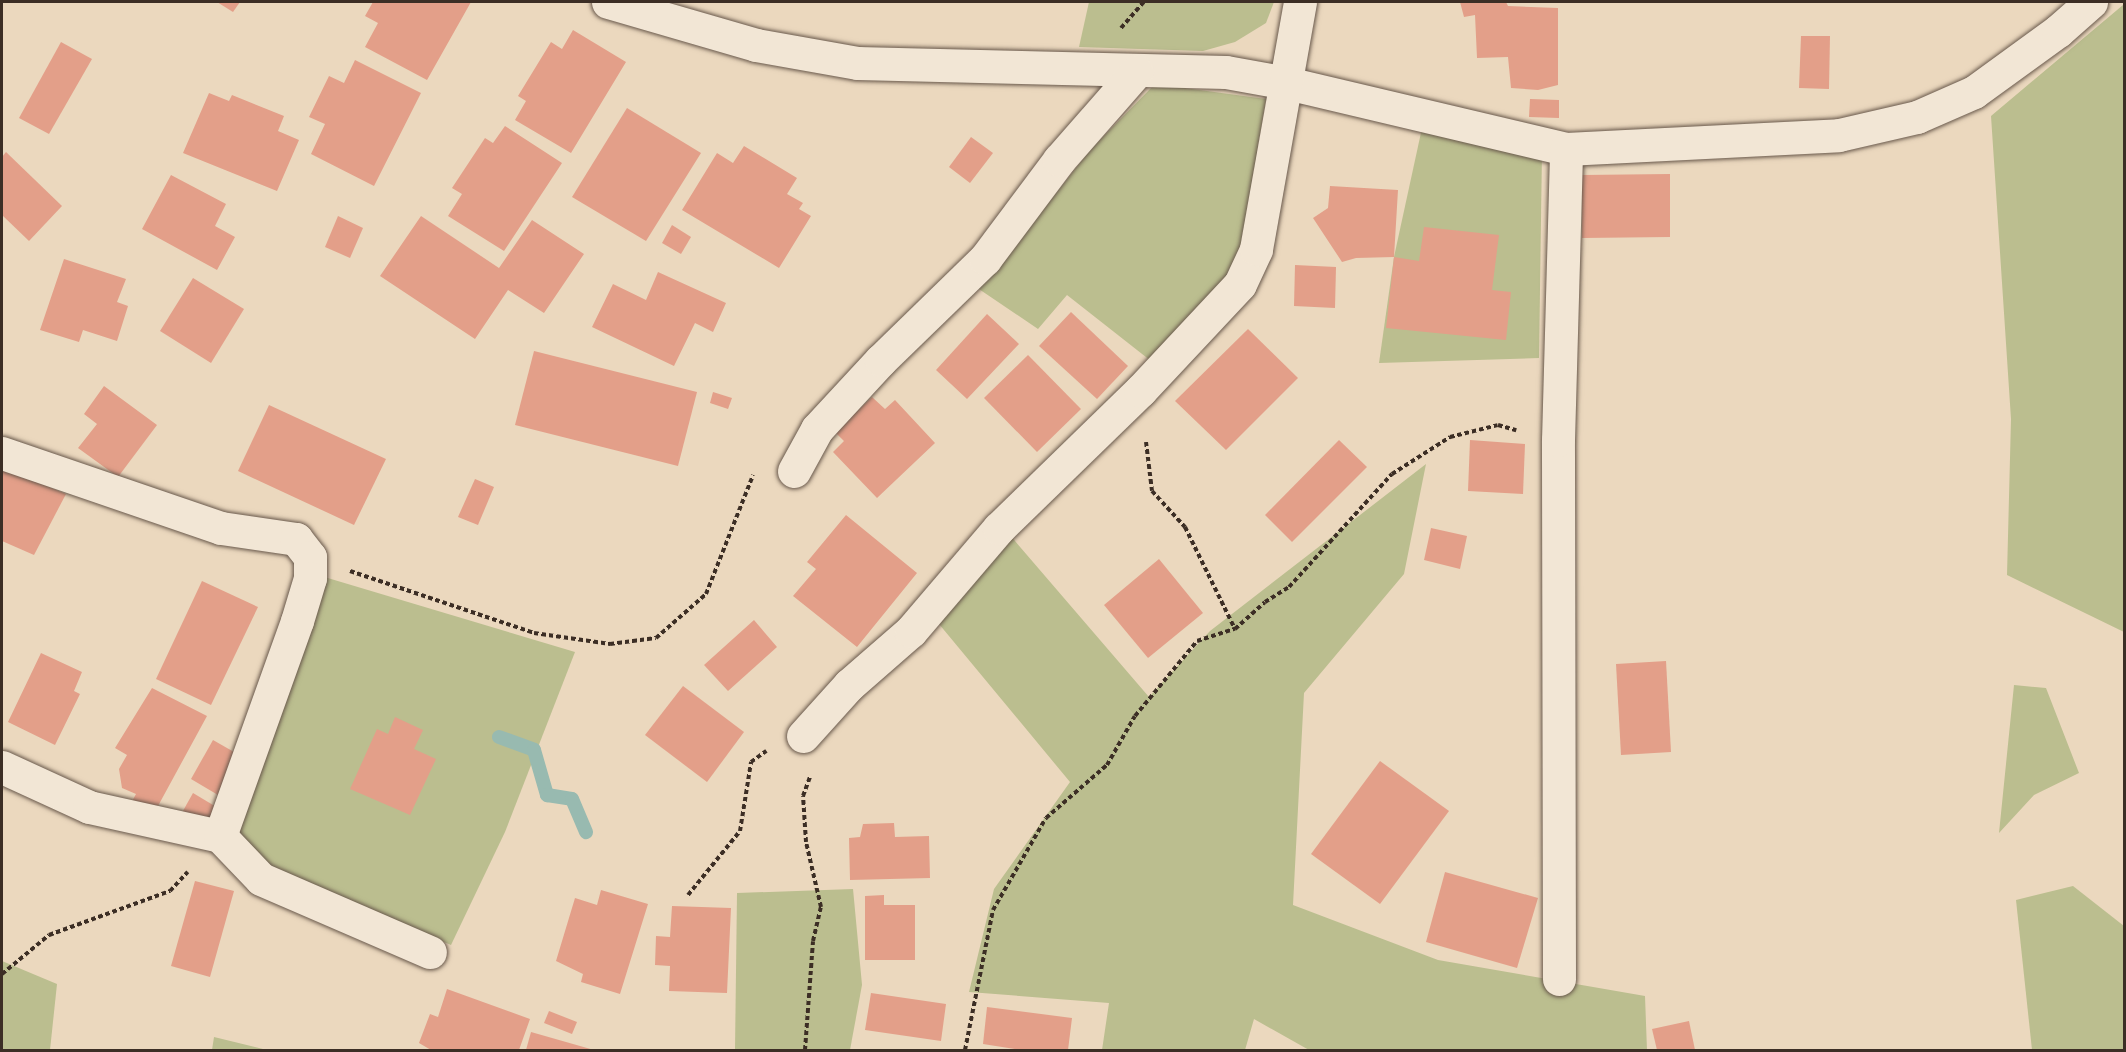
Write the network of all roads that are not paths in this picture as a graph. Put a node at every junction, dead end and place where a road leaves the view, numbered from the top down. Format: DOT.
graph roads {
  1 [pos="608,2"];
  2 [pos="1300,2"];
  3 [pos="2091,2"];
  4 [pos="1137,71"];
  5 [pos="1287,83"];
  6 [pos="1566,149"];
  7 [pos="2,453"];
  8 [pos="794,471"];
  9 [pos="803,736"];
  10 [pos="2,767"];
  11 [pos="220,836"];
  12 [pos="430,952"];
  13 [pos="1559,979"];
  1 -- 4 [label="street"];
  2 -- 5 [label="street"];
  3 -- 6 [label="street"];
  4 -- 5 [label="street"];
  4 -- 8 [label="street"];
  5 -- 6 [label="street"];
  5 -- 9 [label="street"];
  6 -- 13 [label="street"];
  7 -- 11 [label="street"];
  10 -- 11 [label="street"];
  11 -- 12 [label="street"];
}
